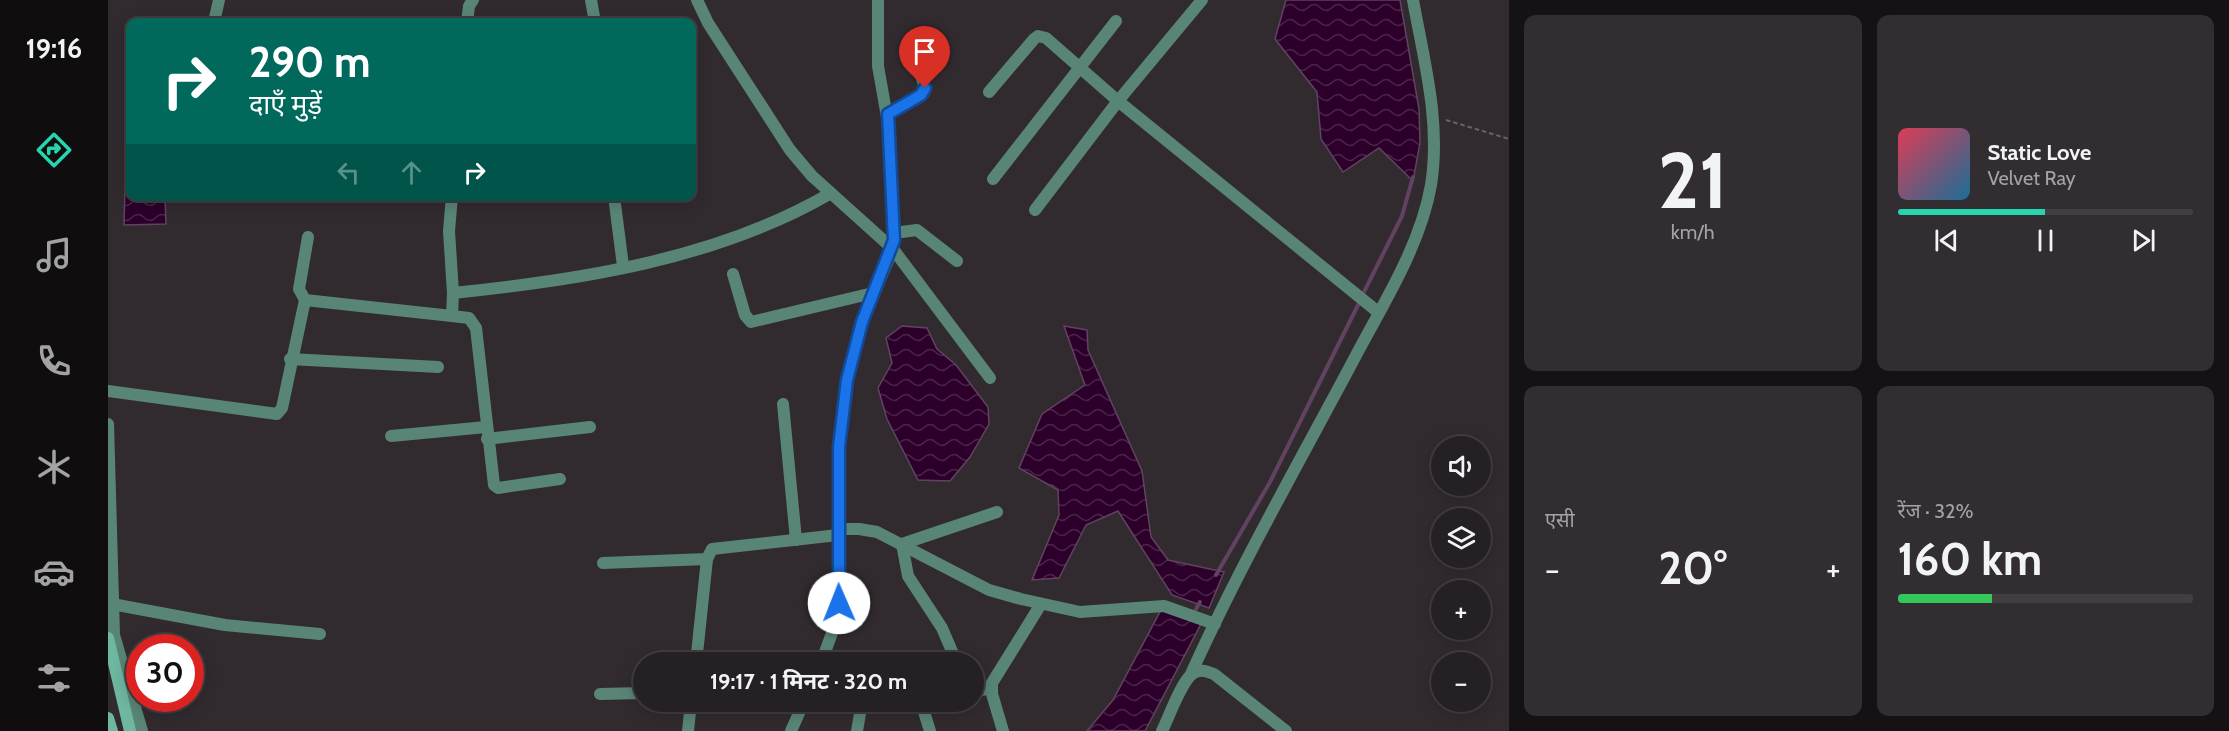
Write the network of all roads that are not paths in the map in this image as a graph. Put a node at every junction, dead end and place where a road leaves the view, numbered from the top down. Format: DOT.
graph roads {
  1 [pos="219,0"];
  2 [pos="473,0"];
  3 [pos="591,0"];
  4 [pos="697,0"];
  5 [pos="878,0"];
  6 [pos="1202,0"];
  7 [pos="1413,0"];
  8 [pos="215,18"];
  9 [pos="467,18"];
  10 [pos="594,18"];
  11 [pos="1116,21"];
  12 [pos="916,60"];
  13 [pos="1079,67"];
  14 [pos="989,92"];
  15 [pos="1118,101"];
  16 [pos="888,114"];
  17 [pos="993,179"];
  18 [pos="831,193"];
  19 [pos="452,201"];
  20 [pos="615,201"];
  21 [pos="1035,210"];
  22 [pos="894,233"];
  23 [pos="308,237"];
  24 [pos="892,249"];
  25 [pos="957,261"];
  26 [pos="623,266"];
  27 [pos="733,274"];
  28 [pos="453,293"];
  29 [pos="873,293"];
  30 [pos="304,300"];
  31 [pos="1378,312"];
  32 [pos="452,316"];
  33 [pos="290,359"];
  34 [pos="438,368"];
  35 [pos="990,378"];
  36 [pos="108,391"];
  37 [pos="783,404"];
  38 [pos="108,424"];
  39 [pos="590,427"];
  40 [pos="486,433"];
  41 [pos="391,436"];
  42 [pos="560,479"];
  43 [pos="997,512"];
  44 [pos="838,532"];
  45 [pos="796,540"];
  46 [pos="902,544"];
  47 [pos="707,559"];
  48 [pos="603,563"];
  49 [pos="112,604"];
  50 [pos="1041,604"];
  51 [pos="1215,624"];
  52 [pos="320,634"];
  53 [pos="108,638"];
  54 [pos="697,652"];
  55 [pos="825,652"];
  56 [pos="952,652"];
  57 [pos="1191,674"];
  58 [pos="991,688"];
  59 [pos="984,690"];
  60 [pos="633,693"];
  61 [pos="600,694"];
  62 [pos="690,712"];
  63 [pos="800,712"];
  64 [pos="860,712"];
  65 [pos="924,712"];
  66 [pos="108,718"];
  67 [pos="112,731"];
  68 [pos="130,731"];
  69 [pos="142,731"];
  70 [pos="688,731"];
  71 [pos="791,731"];
  72 [pos="857,731"];
  73 [pos="930,731"];
  74 [pos="1003,731"];
  75 [pos="1162,731"];
  76 [pos="1286,731"];
  1 -- 8 [label="street"];
  2 -- 9 [label="street"];
  3 -- 10 [label="street"];
  4 -- 18 [label="street"];
  5 -- 16 [label="street"];
  6 -- 15 [label="street"];
  7 -- 31 [label="street"];
  11 -- 13 [label="street"];
  12 -- 16 [label="street"];
  13 -- 14 [label="street"];
  13 -- 15 [label="street"];
  13 -- 17 [label="street"];
  15 -- 21 [label="street"];
  15 -- 31 [label="street"];
  16 -- 22 [label="street"];
  18 -- 24 [label="street"];
  18 -- 26 [label="street"];
  19 -- 28 [label="street"];
  20 -- 26 [label="street"];
  22 -- 24 [label="street"];
  22 -- 25 [label="street"];
  23 -- 30 [label="street"];
  24 -- 29 [label="street"];
  24 -- 35 [label="street"];
  26 -- 28 [label="street"];
  27 -- 29 [label="street"];
  28 -- 32 [label="street"];
  29 -- 44 [label="street"];
  30 -- 32 [label="street"];
  30 -- 33 [label="street"];
  31 -- 51 [label="street"];
  32 -- 40 [label="street"];
  33 -- 34 [label="street"];
  33 -- 36 [label="street"];
  37 -- 45 [label="street"];
  38 -- 49 [label="street"];
  39 -- 40 [label="street"];
  40 -- 41 [label="street"];
  40 -- 42 [label="street"];
  43 -- 46 [label="street"];
  44 -- 45 [label="street"];
  44 -- 46 [label="street"];
  44 -- 55 [label="street"];
  45 -- 47 [label="street"];
  46 -- 50 [label="street"];
  46 -- 56 [label="street"];
  47 -- 48 [label="street"];
  47 -- 54 [label="street"];
  49 -- 52 [label="street"];
  49 -- 69 [label="street"];
  50 -- 51 [label="street"];
  50 -- 58 [label="street"];
  51 -- 57 [label="street"];
  53 -- 68 [label="main road"];
  57 -- 75 [label="street"];
  57 -- 76 [label="street"];
  58 -- 59 [label="street"];
  58 -- 74 [label="street"];
  60 -- 61 [label="street"];
  62 -- 70 [label="street"];
  63 -- 71 [label="street"];
  64 -- 72 [label="street"];
  65 -- 73 [label="street"];
  66 -- 67 [label="main road"];
}
